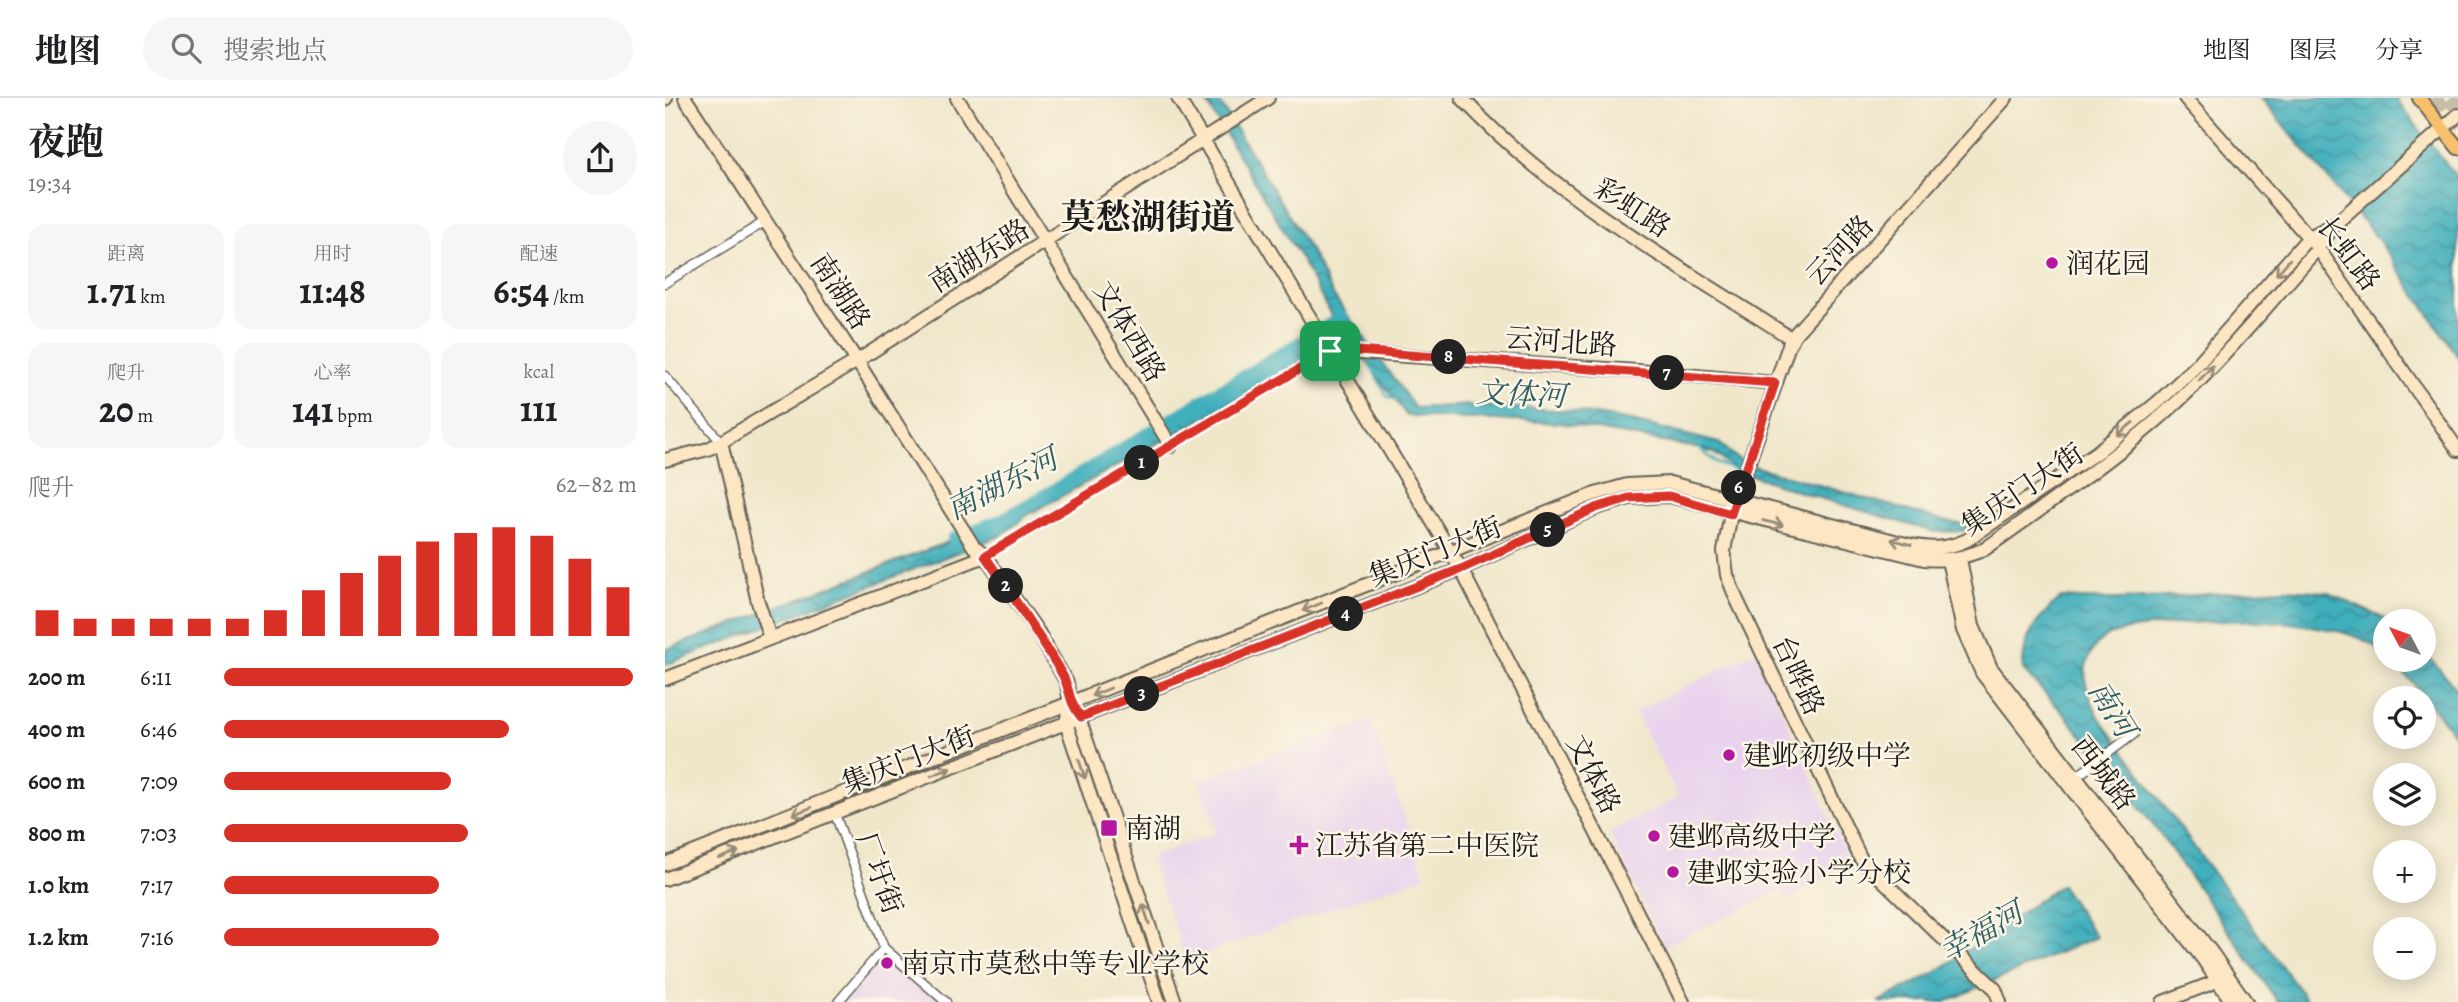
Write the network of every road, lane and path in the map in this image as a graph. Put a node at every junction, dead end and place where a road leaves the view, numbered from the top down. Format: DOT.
graph roads {
  1 [pos="685,98"];
  2 [pos="957,98"];
  3 [pos="1178,98"];
  4 [pos="1268,98"];
  5 [pos="1462,98"];
  6 [pos="2006,98"];
  7 [pos="2185,98"];
  8 [pos="2419,98"];
  9 [pos="2458,115"];
  10 [pos="2444,128"];
  11 [pos="1204,141"];
  12 [pos="2458,148"];
  13 [pos="766,221"];
  14 [pos="2337,221"];
  15 [pos="2309,237"];
  16 [pos="1048,241"];
  17 [pos="2318,248"];
  18 [pos="665,283"];
  19 [pos="1792,339"];
  20 [pos="1329,349"];
  21 [pos="857,361"];
  22 [pos="665,376"];
  23 [pos="1775,383"];
  24 [pos="1168,441"];
  25 [pos="722,442"];
  26 [pos="2458,450"];
  27 [pos="665,460"];
  28 [pos="1741,484"];
  29 [pos="1733,508"];
  30 [pos="1451,552"];
  31 [pos="985,556"];
  32 [pos="1954,559"];
  33 [pos="1461,569"];
  34 [pos="771,638"];
  35 [pos="665,679"];
  36 [pos="1070,704"];
  37 [pos="1081,717"];
  38 [pos="1066,723"];
  39 [pos="2134,734"];
  40 [pos="2076,777"];
  41 [pos="835,814"];
  42 [pos="665,864"];
  43 [pos="665,879"];
  44 [pos="884,948"];
  45 [pos="2223,979"];
  46 [pos="838,1002"];
  47 [pos="946,1002"];
  48 [pos="1159,1002"];
  49 [pos="1175,1002"];
  50 [pos="1683,1002"];
  51 [pos="2000,1002"];
  52 [pos="2163,1002"];
  53 [pos="2232,1002"];
  54 [pos="2246,1002"];
  1 -- 13 [label="main road, 南湖路"];
  2 -- 16 [label="main road, 文体西路"];
  3 -- 11 [label="main road, 文体路"];
  4 -- 11 [label="main road, 南湖东路"];
  5 -- 19 [label="main road, 彩虹路"];
  6 -- 19 [label="main road, 云河路"];
  7 -- 15 [label="main road, 长虹路"];
  8 -- 10 [label="main road"];
  9 -- 10 [label="main road, 集庆门大街"];
  10 -- 12 [label="main road"];
  10 -- 14 [label="main road, 集庆门大街"];
  11 -- 16 [label="main road, 南湖东路"];
  11 -- 20 [label="main road, 文体路"];
  13 -- 18 [label="street"];
  13 -- 21 [label="main road, 南湖路"];
  14 -- 15 [label="main road, 集庆门大街"];
  14 -- 17 [label="main road, 集庆门大街"];
  15 -- 17 [label="main road, 长虹路"];
  15 -- 29 [label="main road, 集庆门大街, one-way"];
  16 -- 21 [label="main road, 南湖东路"];
  16 -- 24 [label="main road, 文体西路"];
  17 -- 26 [label="main road, 长虹路"];
  32 -- 17 [label="main road, 集庆门大街, one-way"];
  19 -- 23 [label="main road, 云河路"];
  20 -- 23 [label="main road, 云河北路"];
  20 -- 24 [label="street"];
  20 -- 30 [label="main road, 文体路"];
  21 -- 25 [label="main road, 南湖东路"];
  21 -- 31 [label="main road, 南湖路"];
  22 -- 25 [label="street"];
  23 -- 28 [label="main road, 云河路"];
  24 -- 31 [label="street"];
  25 -- 27 [label="main road"];
  25 -- 34 [label="main road"];
  28 -- 29 [label="main road, 台晔路"];
  29 -- 30 [label="main road, 集庆门大街"];
  29 -- 32 [label="main road, 集庆门大街, one-way"];
  29 -- 33 [label="main road, 集庆门大街"];
  29 -- 51 [label="main road, 台晔路"];
  30 -- 33 [label="main road, 文体路"];
  30 -- 36 [label="main road, 集庆门大街, one-way"];
  31 -- 34 [label="main road"];
  31 -- 36 [label="main road"];
  32 -- 40 [label="main road, 西城路"];
  32 -- 45 [label="main road, 西城路"];
  33 -- 37 [label="main road, 集庆门大街"];
  33 -- 50 [label="main road, 文体路"];
  34 -- 35 [label="main road"];
  36 -- 37 [label="main road"];
  36 -- 38 [label="main road"];
  36 -- 42 [label="main road, 集庆门大街, one-way"];
  37 -- 38 [label="main road, 集庆门大街"];
  49 -- 37 [label="main road, one-way"];
  41 -- 38 [label="main road, 集庆门大街, one-way"];
  38 -- 48 [label="main road, one-way"];
  39 -- 40 [label="street"];
  40 -- 45 [label="main road, 西城路"];
  43 -- 41 [label="main road, 集庆门大街, one-way"];
  41 -- 44 [label="street, 厂圩街"];
  44 -- 46 [label="street, 厂圩街"];
  44 -- 47 [label="street, 厂圩街"];
  45 -- 52 [label="main road"];
  45 -- 53 [label="main road, 西城路"];
  45 -- 54 [label="main road, 西城路"];
}
